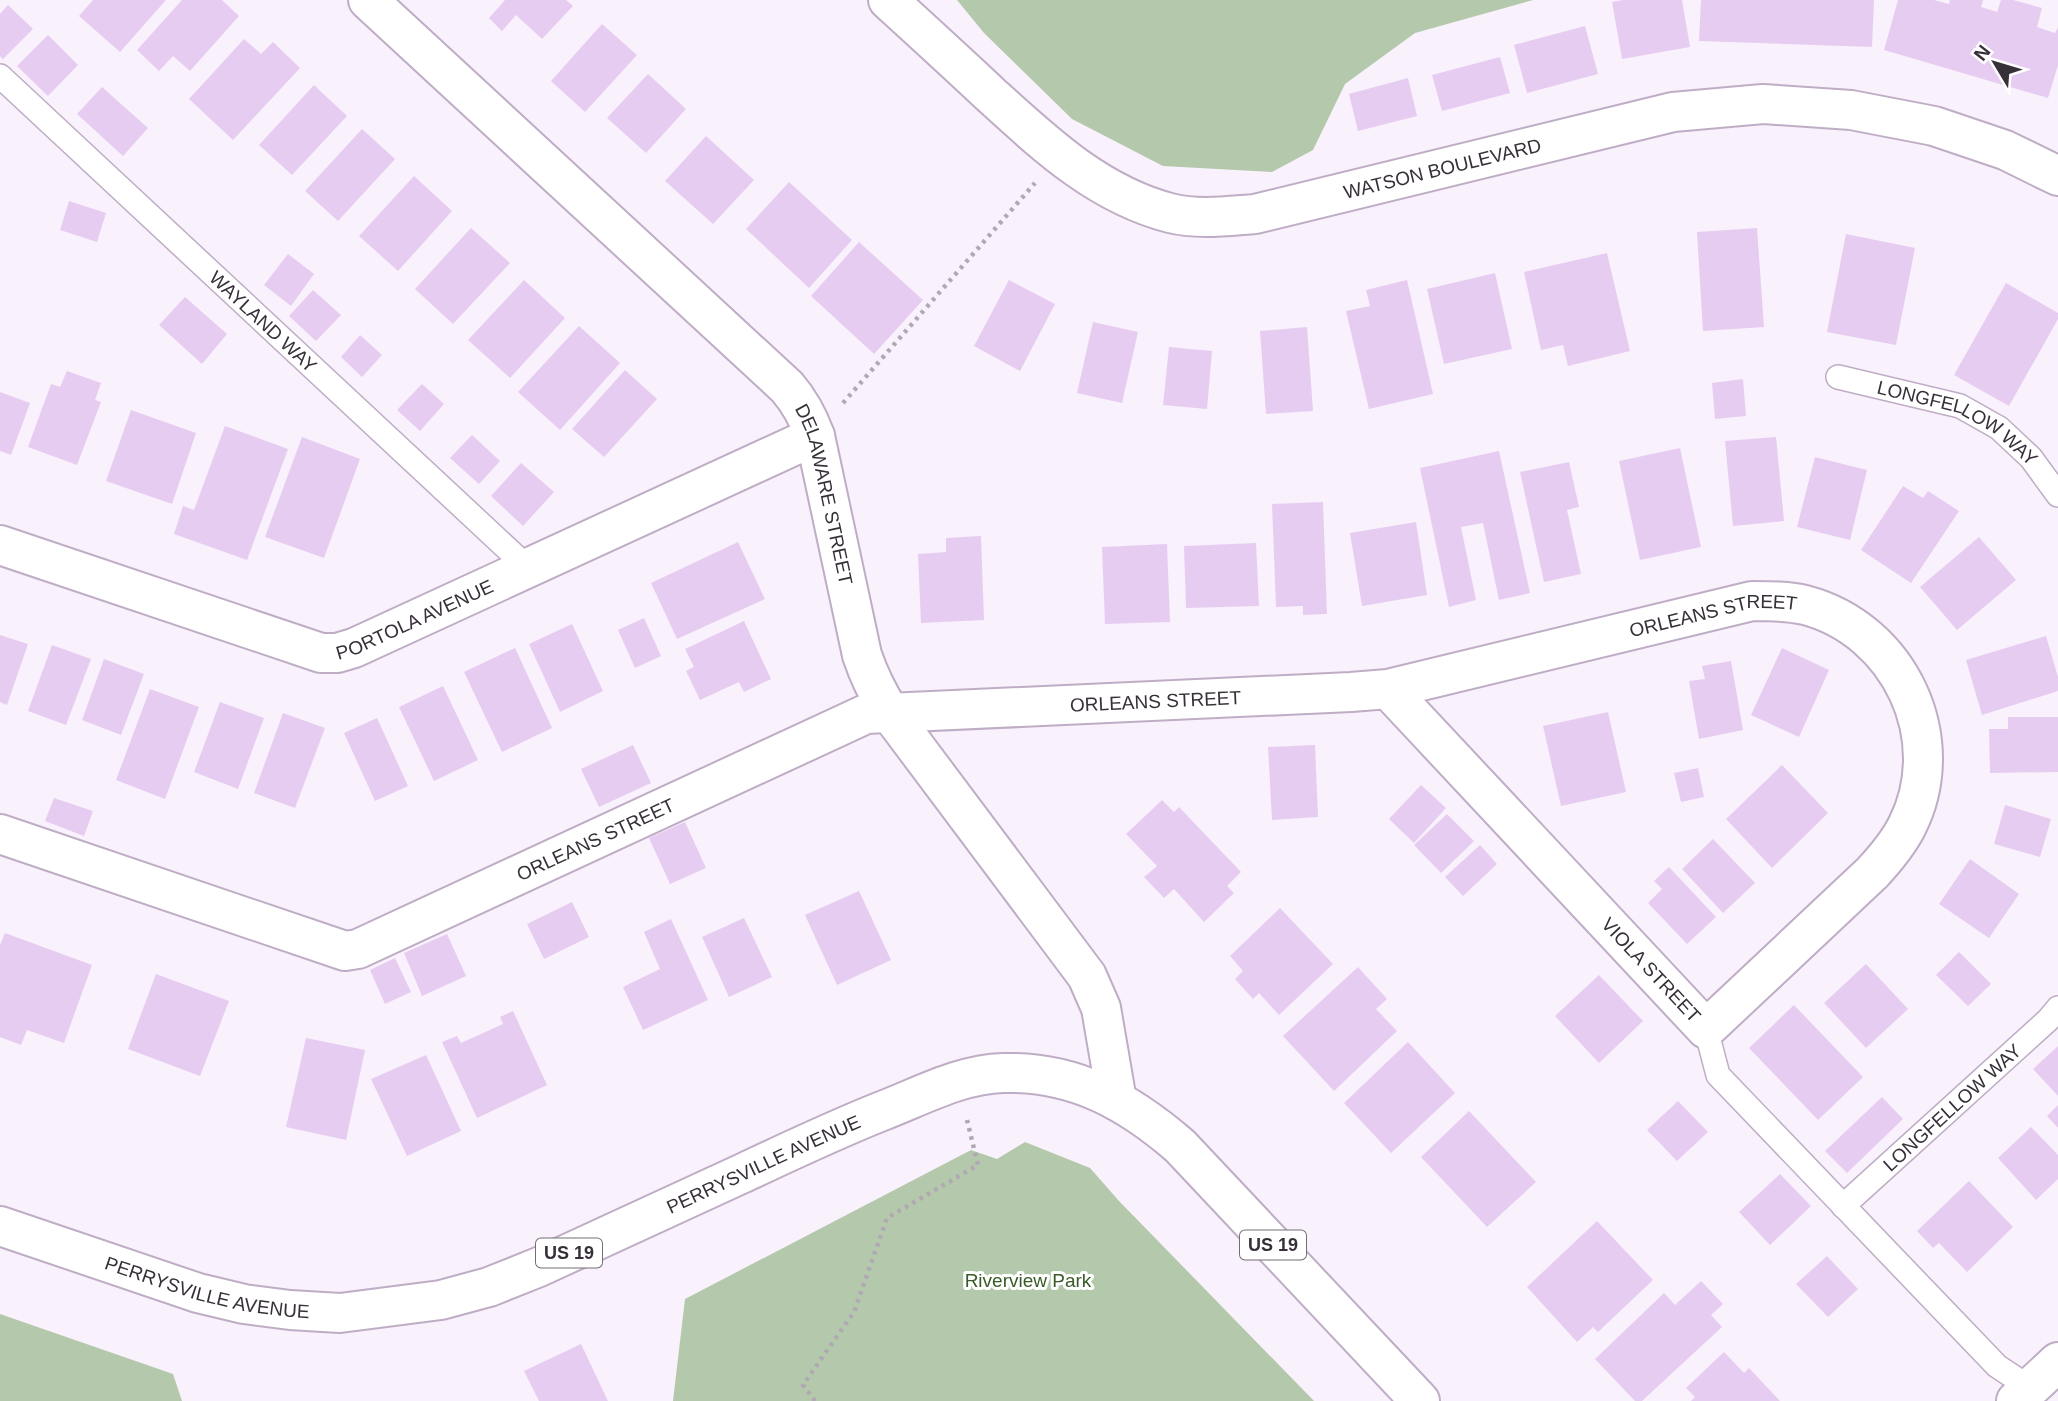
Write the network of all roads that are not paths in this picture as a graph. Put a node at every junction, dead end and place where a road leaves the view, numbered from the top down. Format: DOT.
graph roads {
  1 [pos="368,0"];
  2 [pos="888,0"];
  3 [pos="0,76"];
  4 [pos="2058,176"];
  5 [pos="1838,377"];
  6 [pos="815,436"];
  7 [pos="2058,495"];
  8 [pos="0,545"];
  9 [pos="528,568"];
  10 [pos="1388,689"];
  11 [pos="890,713"];
  12 [pos="0,834"];
  13 [pos="2058,1008"];
  14 [pos="1706,1030"];
  15 [pos="1118,1101"];
  16 [pos="1843,1206"];
  17 [pos="0,1226"];
  18 [pos="2058,1362"];
  19 [pos="2032,1397"];
  20 [pos="1420,1401"];
  1 -- 6 [label="street, DELAWARE STREET"];
  2 -- 4 [label="street, WATSON BOULEVARD"];
  3 -- 9 [label="lane, WAYLAND WAY"];
  5 -- 7 [label="lane, LONGFELLOW WAY"];
  6 -- 9 [label="street, PORTOLA AVENUE"];
  6 -- 11 [label="street, DELAWARE STREET"];
  8 -- 9 [label="street, PORTOLA AVENUE"];
  10 -- 11 [label="street, ORLEANS STREET"];
  10 -- 14 [label="street, VIOLA STREET"];
  10 -- 14 [label="street, ORLEANS STREET"];
  11 -- 12 [label="street, ORLEANS STREET"];
  11 -- 15 [label="street, DELAWARE STREET"];
  13 -- 16 [label="lane, LONGFELLOW WAY"];
  14 -- 16 [label="lane, VIOLA STREET"];
  15 -- 17 [label="street, PERRYSVILLE AVENUE / US 19"];
  15 -- 20 [label="street, PERRYSVILLE AVENUE / US 19"];
  16 -- 19 [label="lane, VIOLA STREET"];
  18 -- 19 [label="street"];
}
